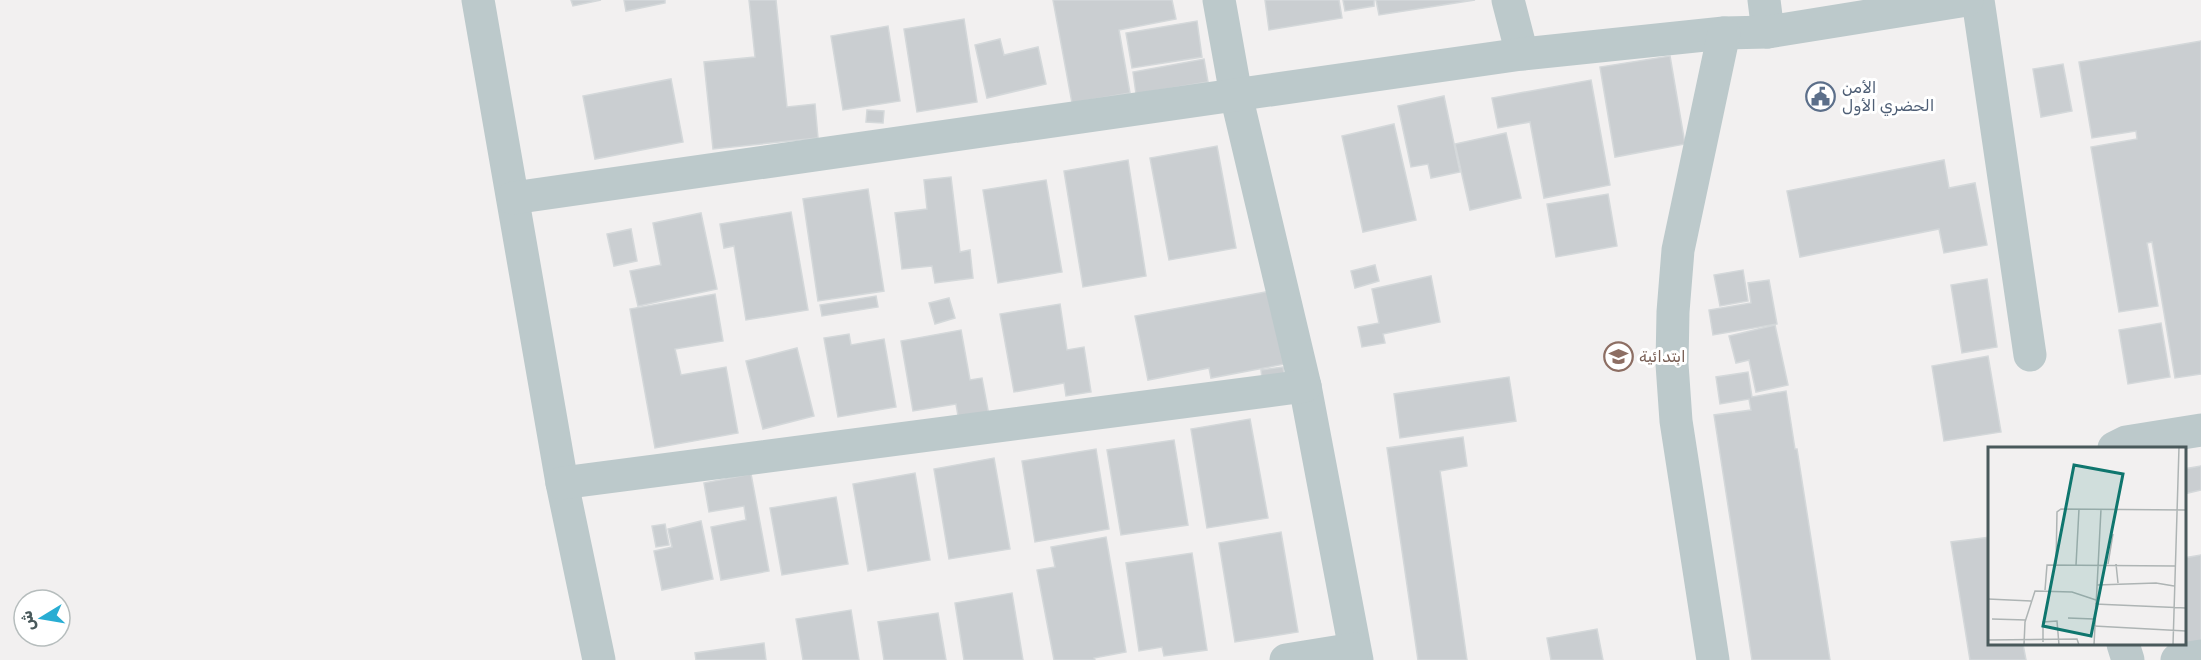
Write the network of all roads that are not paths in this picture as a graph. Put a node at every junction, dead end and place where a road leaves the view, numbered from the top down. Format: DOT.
graph roads {
  1 [pos="478,0"];
  2 [pos="1219,0"];
  3 [pos="1508,0"];
  4 [pos="1764,0"];
  5 [pos="1967,0"];
  6 [pos="1978,0"];
  7 [pos="1768,32"];
  8 [pos="1724,33"];
  9 [pos="1522,54"];
  10 [pos="1236,95"];
  11 [pos="513,198"];
  12 [pos="2030,355"];
  13 [pos="1305,386"];
  14 [pos="2201,430"];
  15 [pos="2116,447"];
  16 [pos="562,483"];
  17 [pos="2123,645"];
  18 [pos="1356,654"];
  19 [pos="2201,656"];
  20 [pos="599,660"];
  21 [pos="1286,660"];
  22 [pos="1713,660"];
  23 [pos="2128,660"];
  24 [pos="2177,660"];
  1 -- 11 [label="street"];
  2 -- 10 [label="street"];
  3 -- 9 [label="street"];
  4 -- 7 [label="street"];
  5 -- 7 [label="street"];
  6 -- 12 [label="street"];
  7 -- 8 [label="street"];
  8 -- 9 [label="street"];
  8 -- 22 [label="street"];
  9 -- 10 [label="street"];
  10 -- 11 [label="street"];
  10 -- 13 [label="street"];
  11 -- 16 [label="street"];
  13 -- 16 [label="street"];
  13 -- 18 [label="street"];
  14 -- 15 [label="street"];
  16 -- 20 [label="street"];
  17 -- 23 [label="street"];
  18 -- 21 [label="street"];
  19 -- 24 [label="street"];
}
